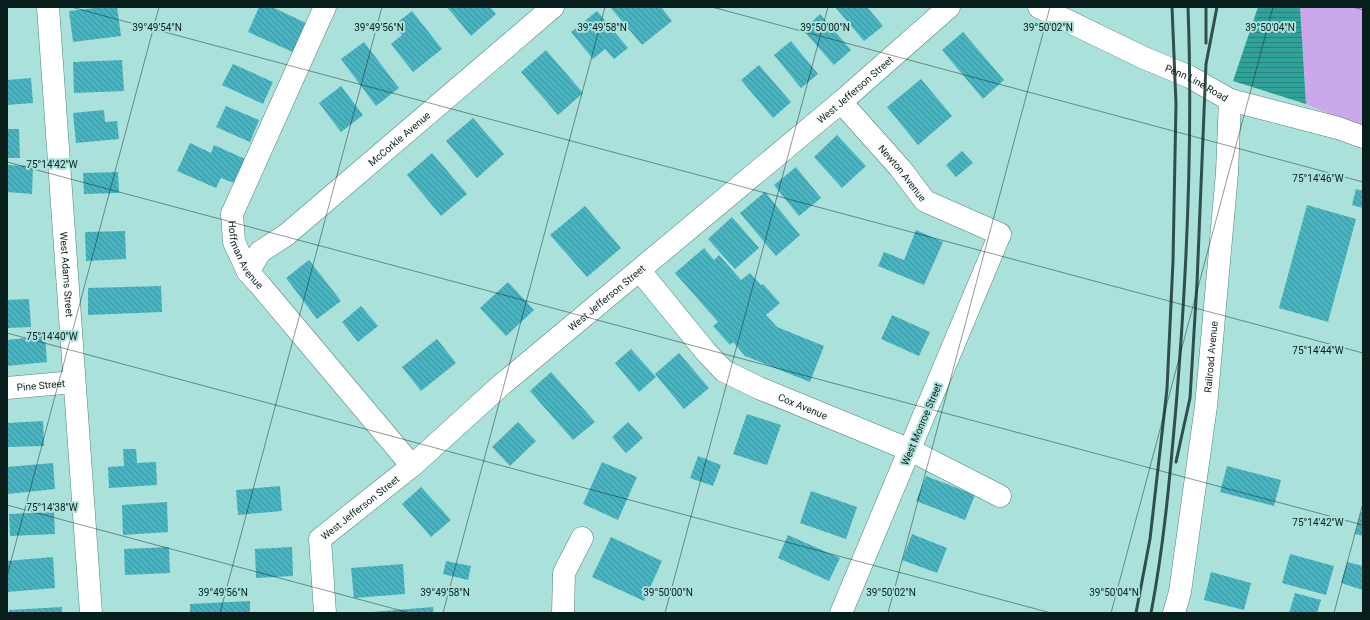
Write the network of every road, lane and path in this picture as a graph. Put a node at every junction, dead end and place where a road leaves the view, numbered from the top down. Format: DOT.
graph roads {
  1 [pos="48,7"];
  2 [pos="325,7"];
  3 [pos="553,7"];
  4 [pos="949,7"];
  5 [pos="1039,7"];
  6 [pos="1230,100"];
  7 [pos="840,102"];
  8 [pos="1363,137"];
  9 [pos="1000,234"];
  10 [pos="640,271"];
  11 [pos="248,272"];
  12 [pos="74,382"];
  13 [pos="7,388"];
  14 [pos="910,450"];
  15 [pos="412,466"];
  16 [pos="1000,496"];
  17 [pos="582,538"];
  18 [pos="91,613"];
  19 [pos="325,613"];
  20 [pos="563,613"];
  21 [pos="841,613"];
  22 [pos="1174,613"];
  1 -- 12 [label="street, West Adams Street"];
  2 -- 11 [label="street, Hoffman Avenue"];
  3 -- 11 [label="street, McCorkle Avenue"];
  4 -- 7 [label="street, West Jefferson Street"];
  5 -- 6 [label="street, Penn Line Road"];
  6 -- 8 [label="street, Penn Line Road"];
  6 -- 22 [label="street, Railroad Avenue"];
  7 -- 9 [label="street, Newton Avenue"];
  7 -- 10 [label="street, West Jefferson Street"];
  9 -- 14 [label="street, West Monroe Street"];
  10 -- 14 [label="street, Cox Avenue"];
  10 -- 15 [label="street, West Jefferson Street"];
  11 -- 15 [label="street, Hoffman Avenue"];
  12 -- 13 [label="street, Pine Street"];
  12 -- 18 [label="street, West Adams Street"];
  14 -- 16 [label="street, Cox Avenue"];
  14 -- 21 [label="street, West Monroe Street"];
  15 -- 19 [label="street, West Jefferson Street"];
  17 -- 20 [label="street"];
}
